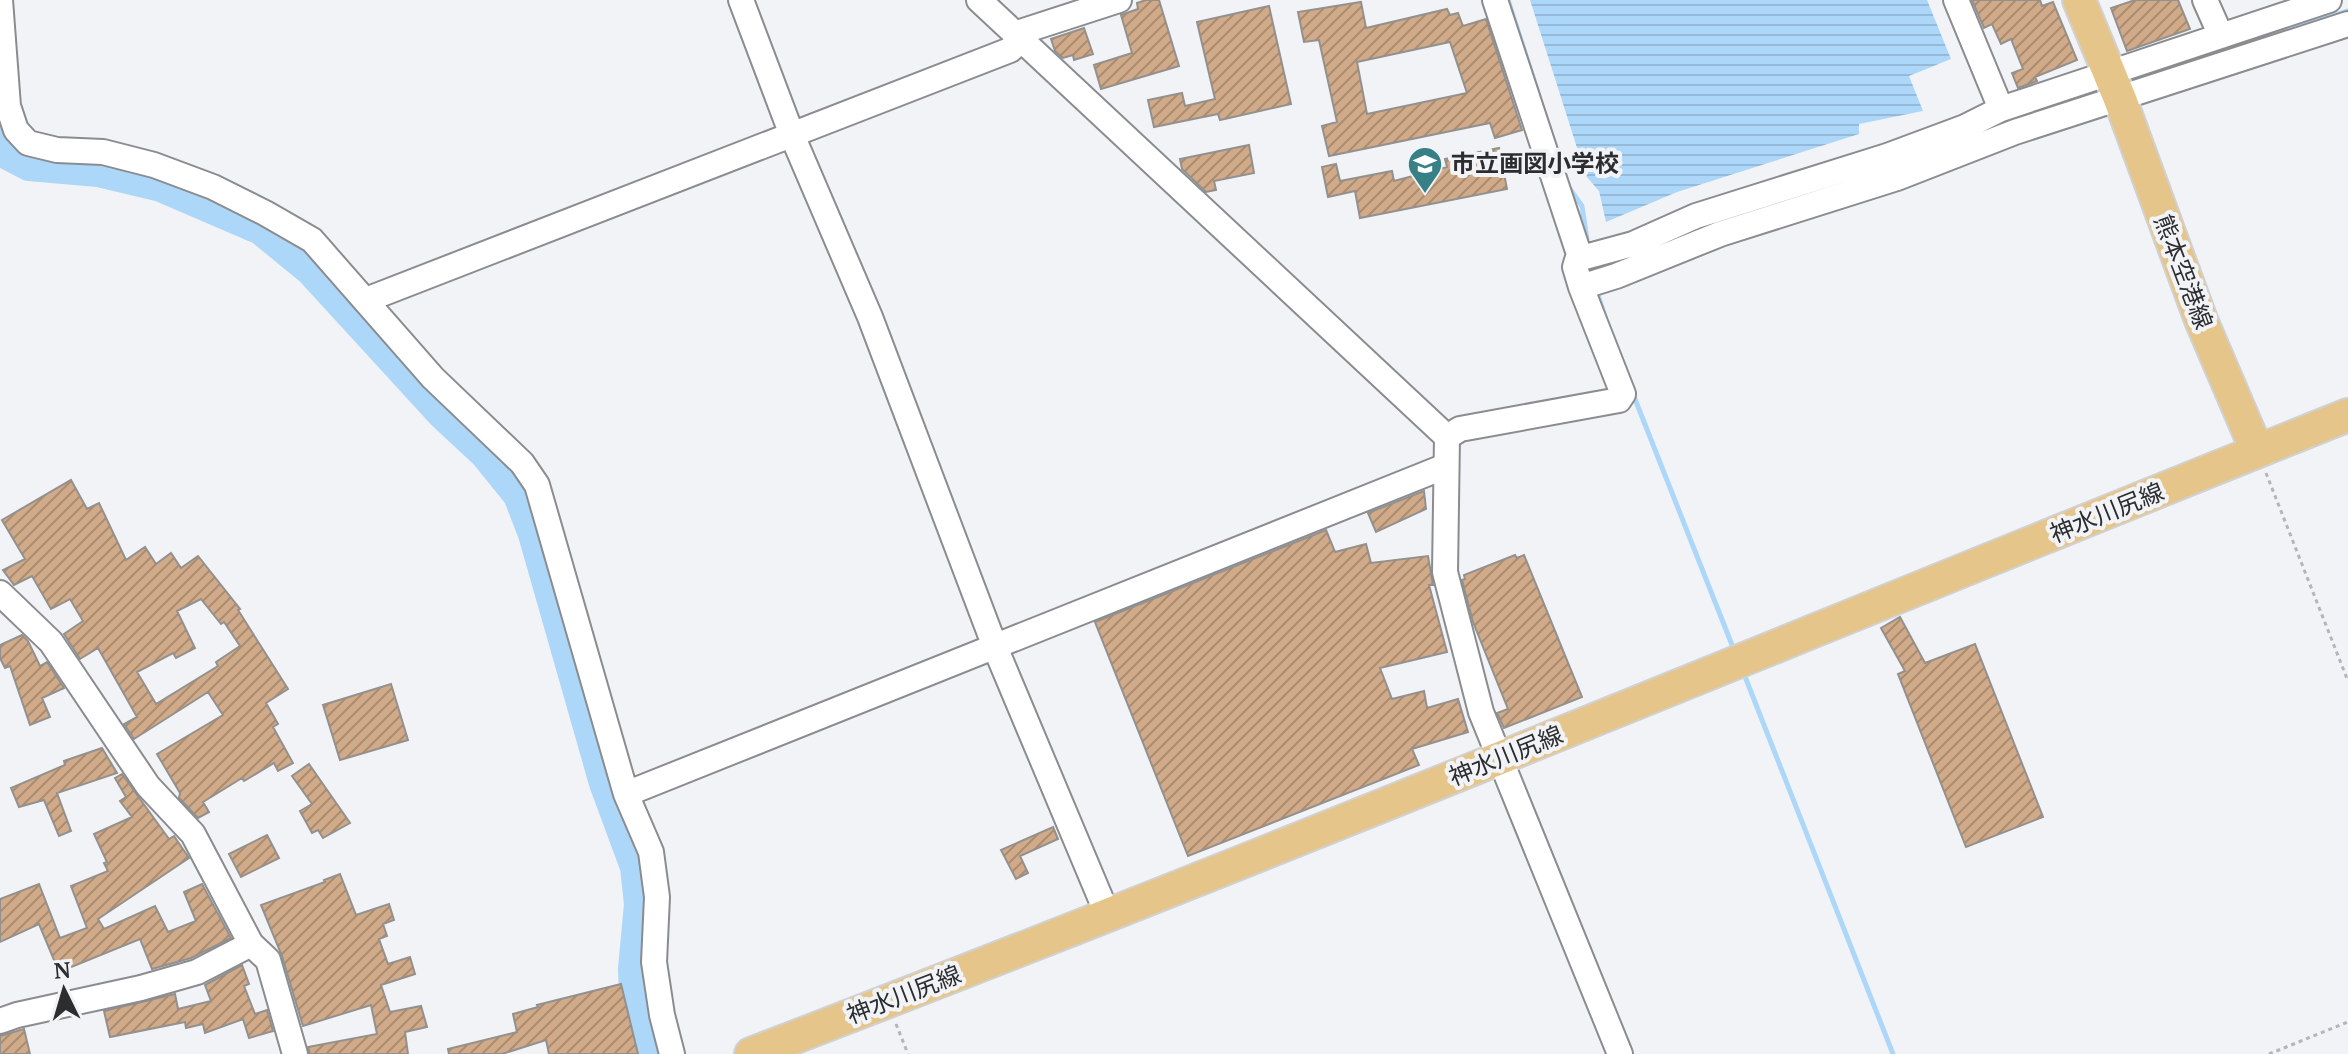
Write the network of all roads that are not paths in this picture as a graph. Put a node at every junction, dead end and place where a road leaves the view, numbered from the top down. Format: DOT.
graph roads {
  1 [pos="0,0"];
  2 [pos="741,0"];
  3 [pos="979,0"];
  4 [pos="1119,0"];
  5 [pos="1495,0"];
  6 [pos="1956,0"];
  7 [pos="2079,0"];
  8 [pos="2205,0"];
  9 [pos="2329,0"];
  10 [pos="2348,24"];
  11 [pos="2221,36"];
  12 [pos="1017,38"];
  13 [pos="2115,87"];
  14 [pos="2001,109"];
  15 [pos="792,135"];
  16 [pos="1579,254"];
  17 [pos="1581,287"];
  18 [pos="366,300"];
  19 [pos="2348,415"];
  20 [pos="1447,437"];
  21 [pos="2257,451"];
  22 [pos="1446,466"];
  23 [pos="0,593"];
  24 [pos="995,647"];
  25 [pos="1500,758"];
  26 [pos="626,794"];
  27 [pos="1108,916"];
  28 [pos="251,944"];
  29 [pos="0,1021"];
  30 [pos="295,1054"];
  31 [pos="672,1054"];
  32 [pos="751,1054"];
  33 [pos="1620,1054"];
  1 -- 18 [label="street"];
  2 -- 15 [label="street"];
  3 -- 12 [label="street"];
  4 -- 12 [label="street"];
  5 -- 16 [label="street"];
  6 -- 14 [label="street"];
  7 -- 13 [label="main road, 熊本空港線"];
  8 -- 11 [label="street"];
  9 -- 11 [label="street"];
  10 -- 13 [label="street"];
  11 -- 13 [label="street"];
  12 -- 15 [label="street"];
  12 -- 20 [label="street"];
  13 -- 14 [label="street"];
  13 -- 17 [label="street"];
  13 -- 21 [label="main road, 熊本空港線"];
  14 -- 16 [label="street"];
  15 -- 18 [label="street"];
  15 -- 24 [label="street"];
  16 -- 17 [label="street"];
  17 -- 20 [label="street"];
  18 -- 26 [label="street"];
  19 -- 21 [label="main road"];
  20 -- 22 [label="street"];
  21 -- 25 [label="main road, 神水川尻線"];
  22 -- 24 [label="street"];
  22 -- 25 [label="street"];
  23 -- 28 [label="street"];
  24 -- 26 [label="street"];
  24 -- 27 [label="street"];
  25 -- 27 [label="main road, 神水川尻線"];
  25 -- 33 [label="street"];
  26 -- 31 [label="street"];
  27 -- 32 [label="main road, 神水川尻線"];
  28 -- 29 [label="street"];
  28 -- 30 [label="street"];
}
